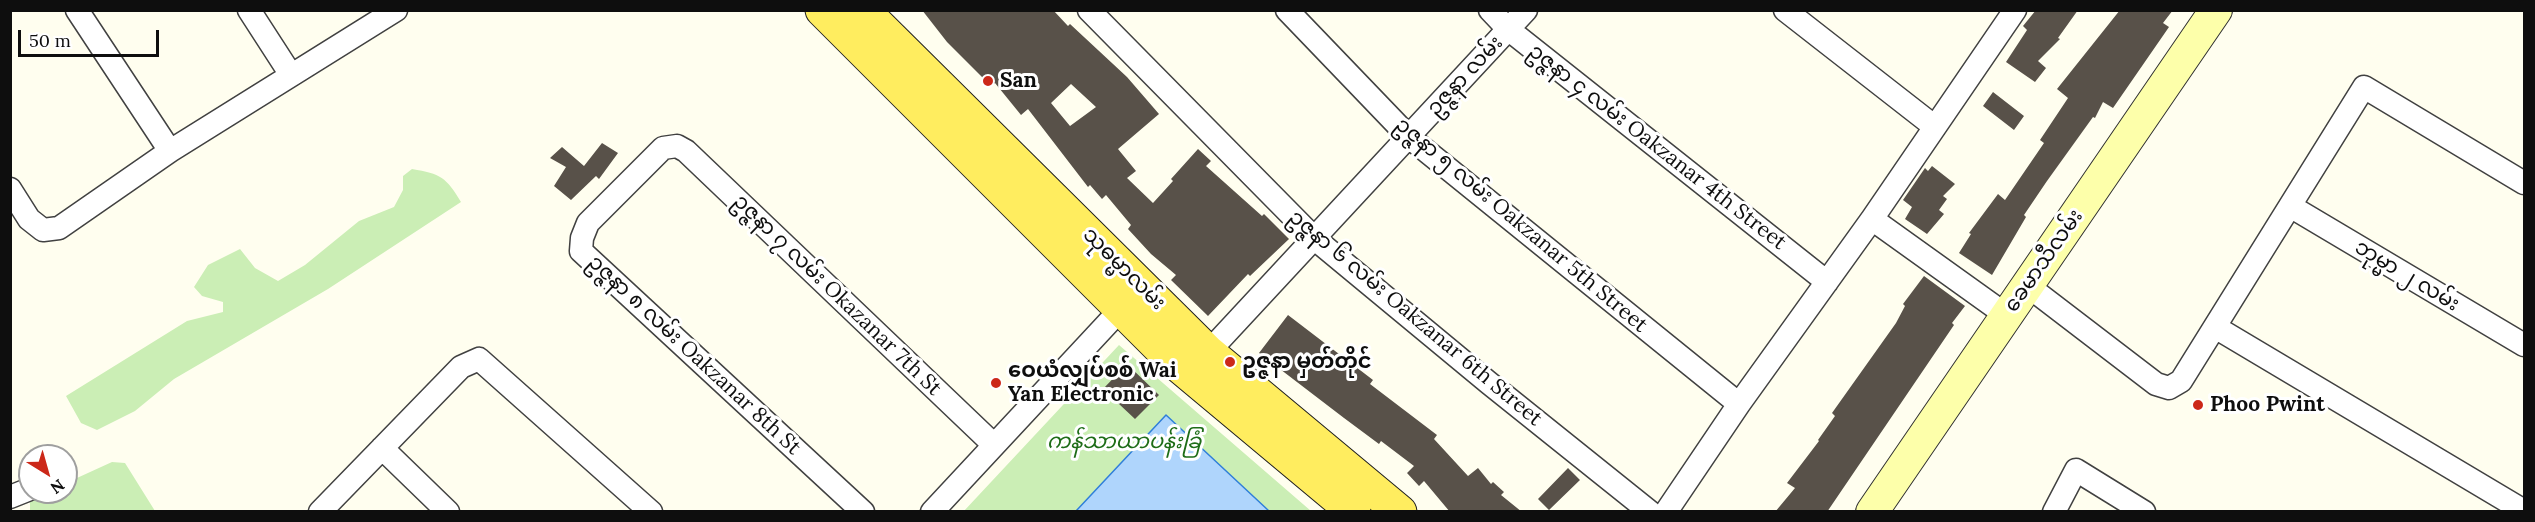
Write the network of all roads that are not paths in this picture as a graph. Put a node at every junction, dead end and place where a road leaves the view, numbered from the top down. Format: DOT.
graph roads {
  1 [pos="77,10"];
  2 [pos="249,10"];
  3 [pos="396,10"];
  4 [pos="822,10"];
  5 [pos="863,10"];
  6 [pos="1089,10"];
  7 [pos="1287,10"];
  8 [pos="1490,10"];
  9 [pos="1526,10"];
  10 [pos="1785,10"];
  11 [pos="2216,10"];
  12 [pos="2014,11"];
  13 [pos="1508,29"];
  14 [pos="291,75"];
  15 [pos="1935,127"];
  16 [pos="1409,137"];
  17 [pos="677,146"];
  18 [pos="170,151"];
  19 [pos="2524,183"];
  20 [pos="10,189"];
  21 [pos="2290,206"];
  22 [pos="1872,219"];
  23 [pos="1315,239"];
  24 [pos="1827,282"];
  25 [pos="2028,286"];
  26 [pos="1121,309"];
  27 [pos="2006,315"];
  28 [pos="2215,327"];
  29 [pos="2524,345"];
  30 [pos="1198,363"];
  31 [pos="1739,404"];
  32 [pos="994,446"];
  33 [pos="382,448"];
  34 [pos="2524,511"];
  35 [pos="320,512"];
  36 [pos="448,512"];
  37 [pos="651,512"];
  38 [pos="863,512"];
  39 [pos="932,512"];
  40 [pos="1354,512"];
  41 [pos="1400,512"];
  42 [pos="1650,512"];
  43 [pos="1666,512"];
  44 [pos="1872,512"];
  45 [pos="2054,512"];
  46 [pos="2144,512"];
  1 -- 18 [label="street"];
  2 -- 14 [label="street"];
  3 -- 14 [label="street"];
  4 -- 26 [label="main road, သုဓမ္မာလမ်း"];
  5 -- 30 [label="main road, သုဓမ္မာလမ်း"];
  6 -- 23 [label="street, ဥဇ္ဇနာ ၆ လမ်း Oakzanar 6th Street"];
  7 -- 16 [label="street, ဥဇ္ဇနာ ၅ လမ်း Oakzanar 5th Street"];
  8 -- 13 [label="street, ဥဇ္ဇနာ ၄ လမ်း Oakzanar 4th Street"];
  9 -- 13 [label="street, ဥဇ္ဇနာ လမ်း"];
  10 -- 15 [label="street"];
  11 -- 25 [label="main road, ခေမာသီလမ်း"];
  12 -- 15 [label="street"];
  13 -- 16 [label="street, ဥဇ္ဇနာ လမ်း"];
  13 -- 24 [label="street, ဥဇ္ဇနာ ၄ လမ်း Oakzanar 4th Street"];
  14 -- 18 [label="street"];
  15 -- 22 [label="street"];
  16 -- 23 [label="street, ဥဇ္ဇနာ လမ်း"];
  16 -- 31 [label="street, ဥဇ္ဇနာ ၅ လမ်း Oakzanar 5th Street"];
  17 -- 32 [label="street, ဥဇ္ဇနာ ၇ လမ်း Okazanar 7th St"];
  17 -- 38 [label="street, ဥဇ္ဇနာ ၈ လမ်း Oakzanar 8th St"];
  18 -- 20 [label="street"];
  19 -- 21 [label="street"];
  21 -- 28 [label="street"];
  21 -- 29 [label="street, ဘုမ္မာ ၂ လမ်း"];
  22 -- 24 [label="street"];
  22 -- 27 [label="street"];
  23 -- 30 [label="street, ဥဇ္ဇနာ လမ်း"];
  23 -- 42 [label="street, ဥဇ္ဇနာ ၆ လမ်း Oakzanar 6th Street"];
  24 -- 31 [label="street"];
  25 -- 27 [label="main road, ခေမာသီလမ်း"];
  25 -- 28 [label="street"];
  26 -- 30 [label="main road, သုဓမ္မာလမ်း"];
  26 -- 32 [label="street"];
  27 -- 44 [label="main road, ခေမာသီလမ်း"];
  28 -- 34 [label="street"];
  30 -- 40 [label="main road, သုဓမ္မာလမ်း"];
  30 -- 41 [label="main road, သုဓမ္မာလမ်း"];
  31 -- 43 [label="street"];
  32 -- 39 [label="street"];
  33 -- 35 [label="street"];
  33 -- 36 [label="street"];
  33 -- 37 [label="street"];
  45 -- 46 [label="street"];
}
